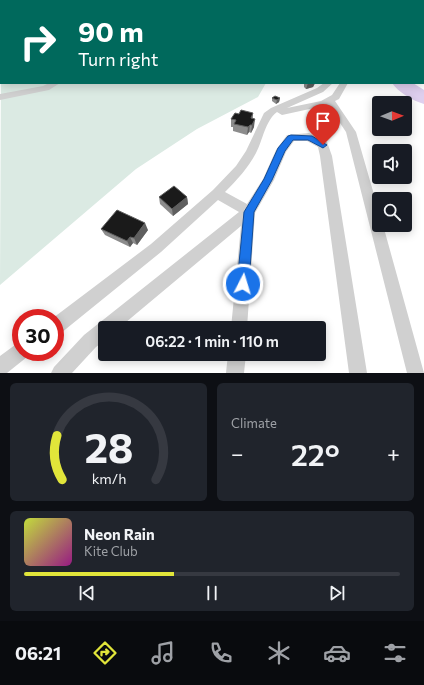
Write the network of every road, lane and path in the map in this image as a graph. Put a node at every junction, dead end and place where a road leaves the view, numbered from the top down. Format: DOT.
graph roads {
  1 [pos="54,84"];
  2 [pos="328,84"];
  3 [pos="343,84"];
  4 [pos="0,97"];
  5 [pos="330,100"];
  6 [pos="267,115"];
  7 [pos="217,193"];
  8 [pos="249,212"];
  9 [pos="64,320"];
  10 [pos="114,321"];
  11 [pos="240,321"];
  12 [pos="98,334"];
  13 [pos="12,358"];
  14 [pos="236,361"];
  15 [pos="0,367"];
  16 [pos="60,373"];
  17 [pos="235,373"];
  18 [pos="358,373"];
  19 [pos="416,373"];
  1 -- 4 [label="street"];
  2 -- 6 [label="street"];
  3 -- 5 [label="street"];
  5 -- 6 [label="street"];
  5 -- 19 [label="street"];
  6 -- 7 [label="street"];
  7 -- 8 [label="street"];
  7 -- 9 [label="street"];
  8 -- 10 [label="street"];
  8 -- 11 [label="street"];
  8 -- 18 [label="street"];
  12 -- 16 [label="street"];
  13 -- 15 [label="street"];
  14 -- 17 [label="street"];
}
